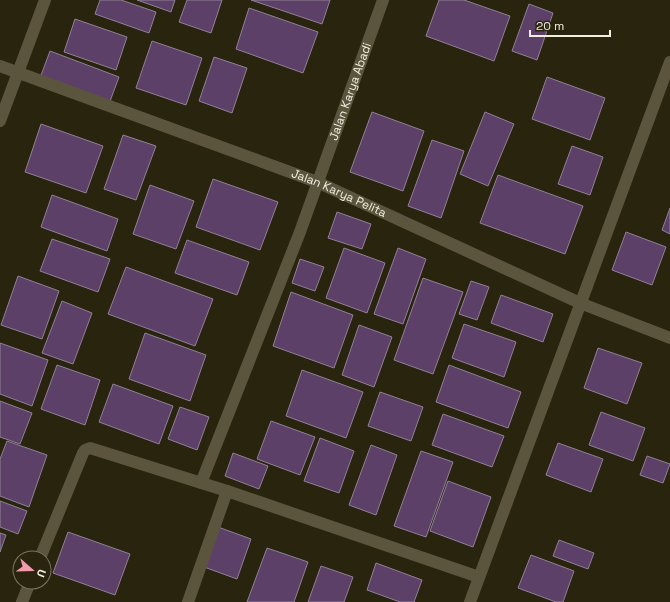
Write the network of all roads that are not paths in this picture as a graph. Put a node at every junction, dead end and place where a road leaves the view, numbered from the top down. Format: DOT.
graph roads {
  1 [pos="45,0"];
  2 [pos="383,0"];
  3 [pos="670,62"];
  4 [pos="0,66"];
  5 [pos="17,73"];
  6 [pos="0,121"];
  7 [pos="317,182"];
  8 [pos="580,304"];
  9 [pos="670,338"];
  10 [pos="201,483"];
  11 [pos="227,491"];
  12 [pos="43,550"];
  13 [pos="479,576"];
  14 [pos="27,590"];
  15 [pos="22,602"];
  16 [pos="188,602"];
  17 [pos="470,602"];
  1 -- 5 [label="street"];
  2 -- 7 [label="street, Jalan Karya Abadi"];
  3 -- 8 [label="street"];
  4 -- 5 [label="street, Jalan Karya Pelita"];
  5 -- 6 [label="street"];
  5 -- 7 [label="street, Jalan Karya Pelita"];
  7 -- 8 [label="street, Jalan Karya Pelita"];
  7 -- 10 [label="street, Jalan Karya Abadi"];
  8 -- 9 [label="street, Jalan Karya Pelita"];
  8 -- 13 [label="street"];
  10 -- 11 [label="street"];
  10 -- 12 [label="street"];
  11 -- 13 [label="street"];
  11 -- 16 [label="street"];
  13 -- 17 [label="street"];
  14 -- 15 [label="street"];
}
